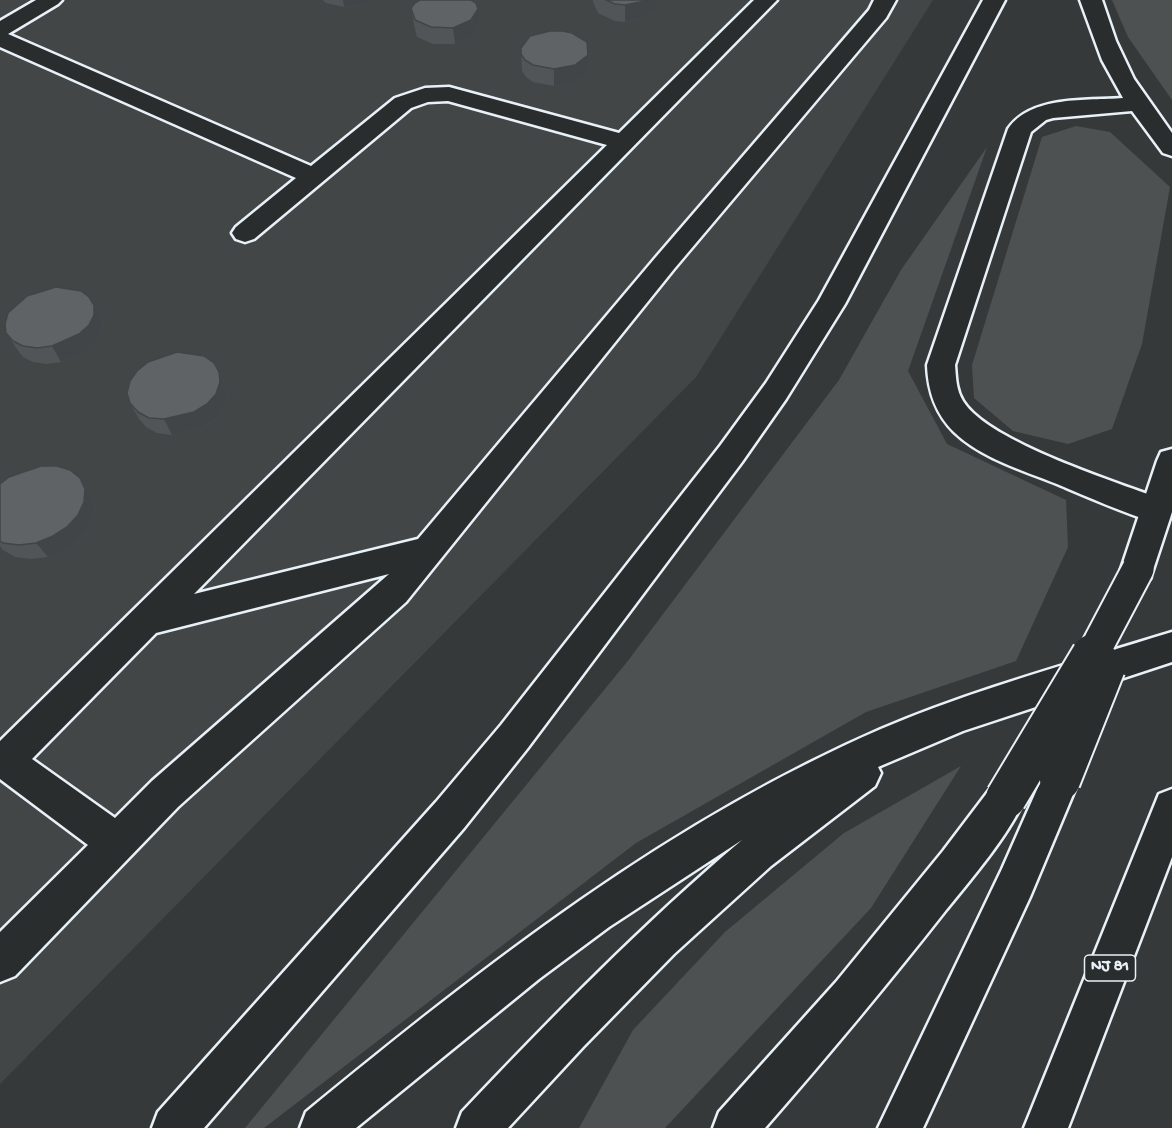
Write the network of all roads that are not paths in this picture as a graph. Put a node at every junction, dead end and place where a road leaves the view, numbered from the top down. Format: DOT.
graph roads {
  1 [pos="51,0"];
  2 [pos="766,0"];
  3 [pos="885,0"];
  4 [pos="994,0"];
  5 [pos="1071,0"];
  6 [pos="1091,0"];
  7 [pos="0,30"];
  8 [pos="0,39"];
  9 [pos="1137,104"];
  10 [pos="624,142"];
  11 [pos="1172,148"];
  12 [pos="313,176"];
  13 [pos="245,233"];
  14 [pos="1172,461"];
  15 [pos="1156,510"];
  16 [pos="428,550"];
  17 [pos="1138,569"];
  18 [pos="146,621"];
  19 [pos="1172,647"];
  20 [pos="957,718"];
  21 [pos="2,759"];
  22 [pos="1172,807"];
  23 [pos="117,843"];
  24 [pos="0,961"];
  25 [pos="174,1128"];
  26 [pos="322,1128"];
  27 [pos="478,1128"];
  28 [pos="735,1128"];
  29 [pos="900,1128"];
  30 [pos="1046,1128"];
  1 -- 7 [label="main road"];
  2 -- 10 [label="main road"];
  3 -- 16 [label="main road"];
  4 -- 25 [label="main road"];
  5 -- 9 [label="main road"];
  6 -- 9 [label="main road"];
  8 -- 12 [label="main road"];
  9 -- 11 [label="main road"];
  9 -- 15 [label="main road"];
  10 -- 12 [label="main road"];
  10 -- 18 [label="main road"];
  12 -- 13 [label="main road"];
  14 -- 15 [label="main road"];
  15 -- 17 [label="main road"];
  16 -- 18 [label="main road"];
  16 -- 23 [label="main road"];
  17 -- 28 [label="main road, bridge"];
  17 -- 29 [label="main road, bridge"];
  18 -- 21 [label="main road"];
  19 -- 20 [label="main road"];
  20 -- 26 [label="main road"];
  20 -- 27 [label="main road"];
  21 -- 23 [label="main road"];
  22 -- 30 [label="main road, NJ 81"];
  23 -- 24 [label="main road"];
}
